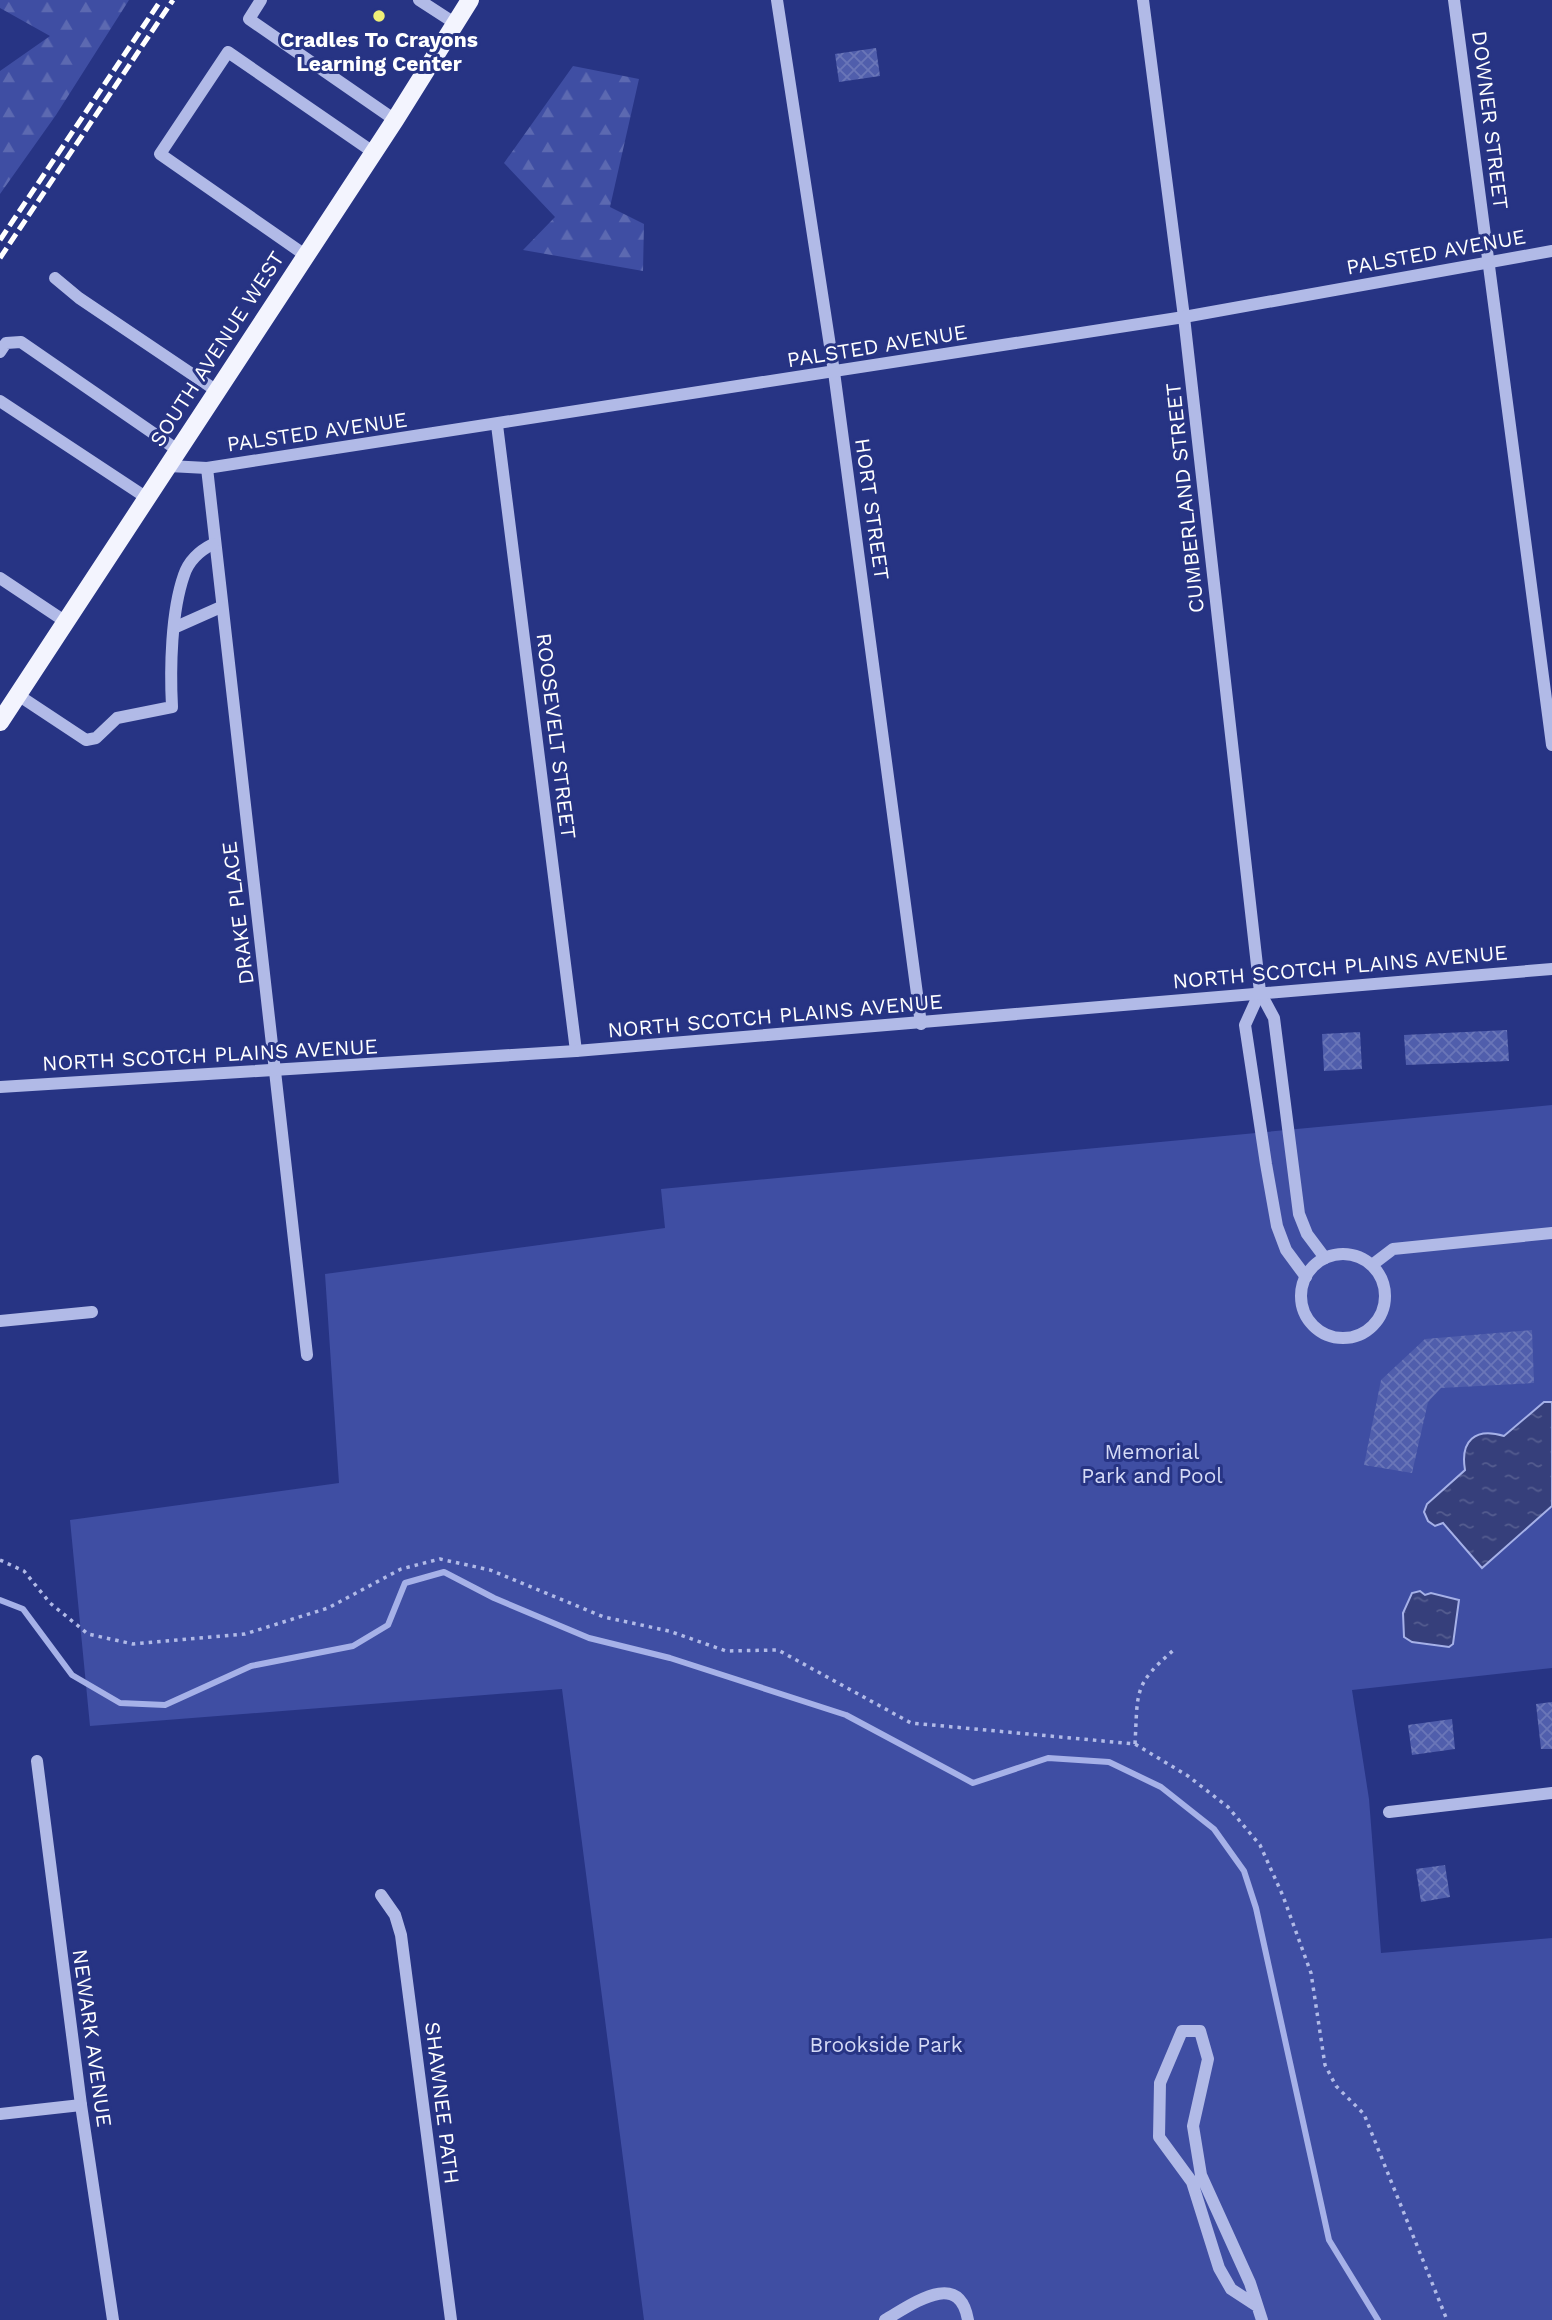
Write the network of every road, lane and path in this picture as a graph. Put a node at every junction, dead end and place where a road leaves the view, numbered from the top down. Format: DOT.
graph roads {
  1 [pos="261,0"];
  2 [pos="419,0"];
  3 [pos="777,0"];
  4 [pos="1143,0"];
  5 [pos="1454,0"];
  6 [pos="468,1"];
  7 [pos="453,22"];
  8 [pos="395,120"];
  9 [pos="373,152"];
  10 [pos="1552,251"];
  11 [pos="305,255"];
  12 [pos="1489,260"];
  13 [pos="55,278"];
  14 [pos="1184,317"];
  15 [pos="0,352"];
  16 [pos="834,372"];
  17 [pos="217,391"];
  18 [pos="0,401"];
  19 [pos="497,425"];
  20 [pos="174,458"];
  21 [pos="206,468"];
  22 [pos="147,498"];
  23 [pos="214,544"];
  24 [pos="0,578"];
  25 [pos="221,607"];
  26 [pos="66,622"];
  27 [pos="176,627"];
  28 [pos="10,699"];
  29 [pos="0,722"];
  30 [pos="1552,745"];
  31 [pos="1552,969"];
  32 [pos="1260,992"];
  33 [pos="920,1024"];
  34 [pos="576,1051"];
  35 [pos="276,1071"];
  36 [pos="0,1087"];
  37 [pos="1552,1233"];
  38 [pos="1325,1258"];
  39 [pos="1372,1265"];
  40 [pos="1306,1277"];
  41 [pos="92,1312"];
  42 [pos="0,1321"];
  43 [pos="307,1355"];
  44 [pos="0,1560"];
  45 [pos="1176,1648"];
  46 [pos="1135,1744"];
  47 [pos="37,1761"];
  48 [pos="1552,1793"];
  49 [pos="1389,1812"];
  50 [pos="381,1895"];
  51 [pos="81,2105"];
  52 [pos="0,2114"];
  53 [pos="1204,2198"];
  54 [pos="1257,2306"];
  55 [pos="113,2320"];
  56 [pos="451,2320"];
  57 [pos="885,2320"];
  58 [pos="968,2320"];
  59 [pos="1262,2320"];
  60 [pos="1447,2320"];
  1 -- 8 [label="street"];
  2 -- 7 [label="street"];
  3 -- 16 [label="street, HORT STREET"];
  4 -- 14 [label="street, CUMBERLAND STREET"];
  5 -- 12 [label="street, DOWNER STREET"];
  6 -- 7 [label="main road, SOUTH AVENUE WEST"];
  7 -- 8 [label="main road, SOUTH AVENUE WEST"];
  8 -- 9 [label="main road, SOUTH AVENUE WEST"];
  9 -- 11 [label="main road, SOUTH AVENUE WEST"];
  9 -- 11 [label="street"];
  10 -- 12 [label="street, PALSTED AVENUE"];
  11 -- 17 [label="main road, SOUTH AVENUE WEST"];
  12 -- 14 [label="street, PALSTED AVENUE"];
  12 -- 30 [label="street, DOWNER STREET"];
  13 -- 17 [label="street"];
  14 -- 16 [label="street, PALSTED AVENUE"];
  14 -- 32 [label="street, CUMBERLAND STREET"];
  15 -- 20 [label="street"];
  16 -- 19 [label="street, PALSTED AVENUE"];
  16 -- 33 [label="street, HORT STREET"];
  17 -- 20 [label="main road, SOUTH AVENUE WEST"];
  18 -- 22 [label="street"];
  19 -- 21 [label="street, PALSTED AVENUE"];
  19 -- 34 [label="street, ROOSEVELT STREET"];
  20 -- 21 [label="street, PALSTED AVENUE"];
  20 -- 22 [label="main road, SOUTH AVENUE WEST"];
  21 -- 23 [label="street, DRAKE PLACE"];
  22 -- 26 [label="main road, SOUTH AVENUE WEST"];
  23 -- 25 [label="street, DRAKE PLACE"];
  23 -- 27 [label="street"];
  24 -- 26 [label="street"];
  25 -- 27 [label="street"];
  25 -- 35 [label="street, DRAKE PLACE"];
  26 -- 28 [label="main road, SOUTH AVENUE WEST"];
  27 -- 28 [label="street"];
  28 -- 29 [label="main road, SOUTH AVENUE WEST"];
  31 -- 32 [label="street, NORTH SCOTCH PLAINS AVENUE"];
  32 -- 33 [label="street, NORTH SCOTCH PLAINS AVENUE"];
  32 -- 38 [label="street, CUMBERLAND STREET"];
  32 -- 40 [label="street"];
  33 -- 34 [label="street, NORTH SCOTCH PLAINS AVENUE"];
  34 -- 35 [label="street, NORTH SCOTCH PLAINS AVENUE"];
  35 -- 36 [label="street, NORTH SCOTCH PLAINS AVENUE"];
  35 -- 43 [label="street, DRAKE PLACE"];
  37 -- 39 [label="street"];
  38 -- 39 [label="street"];
  38 -- 40 [label="street"];
  39 -- 40 [label="street"];
  41 -- 42 [label="street"];
  44 -- 46 [label="path"];
  45 -- 46 [label="path"];
  46 -- 60 [label="path"];
  47 -- 51 [label="street, NEWARK AVENUE"];
  48 -- 49 [label="street"];
  50 -- 56 [label="street, SHAWNEE PATH"];
  51 -- 52 [label="street"];
  51 -- 55 [label="street, NEWARK AVENUE"];
  53 -- 53 [label="street"];
  53 -- 54 [label="street"];
  53 -- 54 [label="street"];
  54 -- 59 [label="street"];
  57 -- 58 [label="street"];
}
